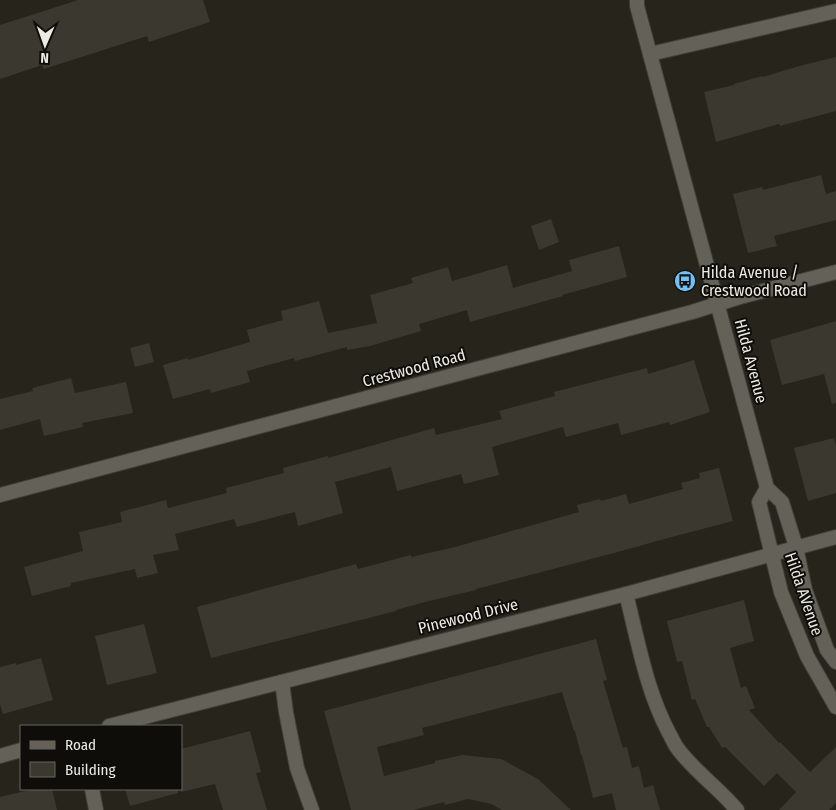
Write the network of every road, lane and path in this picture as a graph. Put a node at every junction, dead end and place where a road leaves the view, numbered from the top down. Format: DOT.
graph roads {
  1 [pos="637,0"];
  2 [pos="836,11"];
  3 [pos="650,54"];
  4 [pos="836,272"];
  5 [pos="718,305"];
  6 [pos="767,488"];
  7 [pos="0,495"];
  8 [pos="836,537"];
  9 [pos="796,547"];
  10 [pos="772,554"];
  11 [pos="626,594"];
  12 [pos="836,662"];
  13 [pos="282,682"];
  14 [pos="836,707"];
  15 [pos="113,725"];
  16 [pos="20,750"];
  17 [pos="0,756"];
  18 [pos="92,790"];
  19 [pos="96,810"];
  20 [pos="312,810"];
  21 [pos="737,810"];
  1 -- 3 [label="street, Hilda Avenue"];
  2 -- 3 [label="street"];
  3 -- 5 [label="street, Hilda Avenue"];
  4 -- 5 [label="street, Crestwood Road"];
  5 -- 6 [label="street, Hilda Avenue"];
  5 -- 7 [label="street, Crestwood Road"];
  6 -- 9 [label="street, Hilda Avenue"];
  6 -- 10 [label="street, Hilda AVenue"];
  8 -- 9 [label="street, Pinewood Drive"];
  9 -- 10 [label="street, Pinewood Drive"];
  9 -- 12 [label="street, Hilda Avenue"];
  10 -- 11 [label="street, Pinewood Drive"];
  10 -- 14 [label="street, Hilda AVenue"];
  11 -- 13 [label="street, Pinewood Drive"];
  11 -- 21 [label="street"];
  13 -- 15 [label="street, Pinewood Drive"];
  13 -- 20 [label="street"];
  16 -- 17 [label="street"];
  18 -- 19 [label="street"];
}
